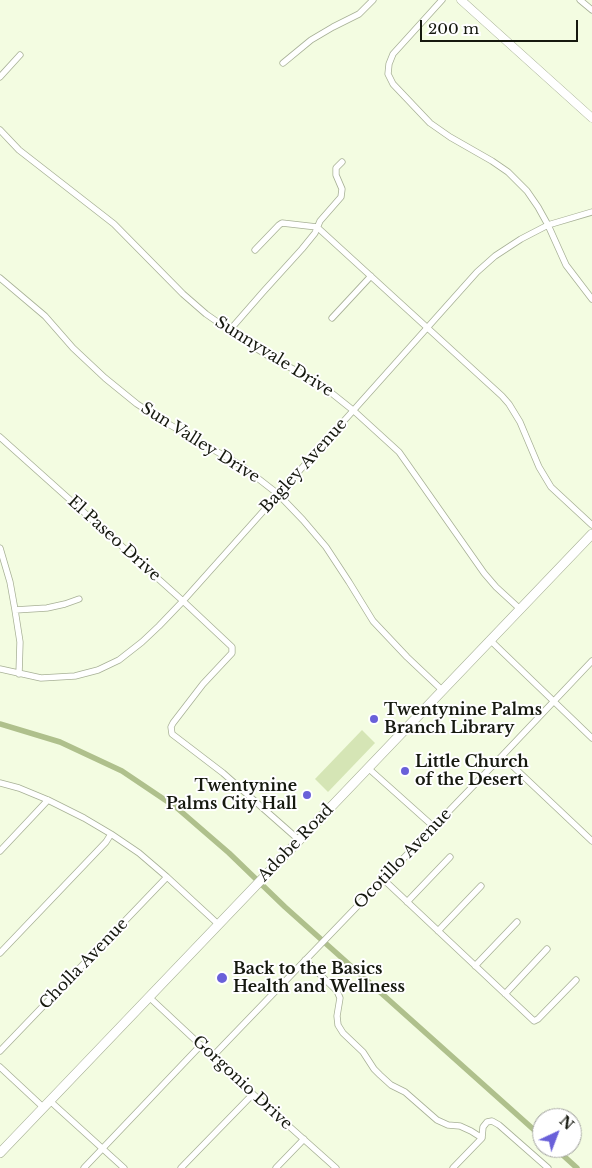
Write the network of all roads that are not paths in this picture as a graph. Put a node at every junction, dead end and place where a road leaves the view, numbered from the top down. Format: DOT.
graph roads {
  1 [pos="373,0"];
  2 [pos="442,0"];
  3 [pos="461,0"];
  4 [pos="580,0"];
  5 [pos="592,10"];
  6 [pos="20,55"];
  7 [pos="283,63"];
  8 [pos="0,77"];
  9 [pos="592,118"];
  10 [pos="0,130"];
  11 [pos="342,162"];
  12 [pos="592,212"];
  13 [pos="548,225"];
  14 [pos="317,227"];
  15 [pos="256,250"];
  16 [pos="370,276"];
  17 [pos="0,278"];
  18 [pos="592,298"];
  19 [pos="332,318"];
  20 [pos="427,328"];
  21 [pos="229,331"];
  22 [pos="354,411"];
  23 [pos="0,437"];
  24 [pos="278,494"];
  25 [pos="592,525"];
  26 [pos="592,534"];
  27 [pos="0,548"];
  28 [pos="79,599"];
  29 [pos="183,601"];
  30 [pos="520,609"];
  31 [pos="15,610"];
  32 [pos="490,640"];
  33 [pos="592,661"];
  34 [pos="0,669"];
  35 [pos="19,674"];
  36 [pos="442,690"];
  37 [pos="553,701"];
  38 [pos="592,738"];
  39 [pos="502,756"];
  40 [pos="368,768"];
  41 [pos="0,783"];
  42 [pos="48,800"];
  43 [pos="434,827"];
  44 [pos="111,834"];
  45 [pos="299,840"];
  46 [pos="592,841"];
  47 [pos="0,851"];
  48 [pos="450,857"];
  49 [pos="167,877"];
  50 [pos="383,879"];
  51 [pos="481,886"];
  52 [pos="407,902"];
  53 [pos="517,922"];
  54 [pos="218,924"];
  55 [pos="438,931"];
  56 [pos="547,949"];
  57 [pos="0,953"];
  58 [pos="305,960"];
  59 [pos="476,966"];
  60 [pos="576,980"];
  61 [pos="505,994"];
  62 [pos="149,997"];
  63 [pos="201,1045"];
  64 [pos="0,1051"];
  65 [pos="213,1056"];
  66 [pos="0,1067"];
  67 [pos="253,1094"];
  68 [pos="47,1105"];
  69 [pos="482,1138"];
  70 [pos="304,1139"];
  71 [pos="102,1149"];
  72 [pos="0,1153"];
  73 [pos="84,1168"];
  74 [pos="124,1168"];
  75 [pos="181,1168"];
  76 [pos="276,1168"];
  77 [pos="336,1168"];
  78 [pos="453,1168"];
  79 [pos="548,1168"];
  1 -- 7 [label="street"];
  2 -- 13 [label="street"];
  3 -- 9 [label="main road"];
  4 -- 5 [label="street"];
  6 -- 8 [label="street"];
  10 -- 21 [label="street, Sunnyvale Drive"];
  11 -- 14 [label="street"];
  12 -- 13 [label="street, Bagley Avenue"];
  13 -- 18 [label="street"];
  13 -- 20 [label="street, Bagley Avenue"];
  14 -- 15 [label="street"];
  14 -- 16 [label="street"];
  14 -- 21 [label="street"];
  16 -- 19 [label="street"];
  16 -- 20 [label="street"];
  17 -- 24 [label="street, Sun Valley Drive"];
  20 -- 22 [label="street, Bagley Avenue"];
  20 -- 25 [label="street"];
  21 -- 22 [label="street, Sunnyvale Drive"];
  22 -- 24 [label="street, Bagley Avenue"];
  22 -- 30 [label="street, Sunnyvale Drive"];
  23 -- 29 [label="street, El Paseo Drive"];
  24 -- 29 [label="street, Bagley Avenue"];
  24 -- 36 [label="street, Sun Valley Drive"];
  26 -- 30 [label="main road, Adobe Road"];
  27 -- 31 [label="street"];
  28 -- 31 [label="street"];
  29 -- 35 [label="street, Bagley Avenue"];
  29 -- 45 [label="street, El Paseo Drive"];
  30 -- 32 [label="main road, Adobe Road"];
  31 -- 35 [label="street"];
  32 -- 36 [label="main road, Adobe Road"];
  32 -- 37 [label="street"];
  33 -- 37 [label="street, Ocotillo Avenue"];
  34 -- 35 [label="street, Bagley Avenue"];
  36 -- 40 [label="main road, Adobe Road"];
  37 -- 38 [label="street"];
  37 -- 39 [label="street, Ocotillo Avenue"];
  39 -- 43 [label="street, Ocotillo Avenue"];
  39 -- 46 [label="street"];
  40 -- 43 [label="street"];
  40 -- 45 [label="main road, Adobe Road"];
  41 -- 42 [label="street"];
  42 -- 44 [label="street"];
  42 -- 47 [label="street"];
  43 -- 50 [label="street, Ocotillo Avenue"];
  44 -- 49 [label="street"];
  44 -- 57 [label="street"];
  45 -- 54 [label="main road, Adobe Road"];
  48 -- 52 [label="street"];
  49 -- 54 [label="street"];
  49 -- 64 [label="street, Cholla Avenue"];
  50 -- 52 [label="street"];
  50 -- 58 [label="street, Ocotillo Avenue"];
  51 -- 55 [label="street"];
  52 -- 55 [label="street"];
  53 -- 59 [label="street"];
  54 -- 62 [label="main road, Adobe Road"];
  55 -- 59 [label="street"];
  56 -- 61 [label="street"];
  58 -- 65 [label="street, Ocotillo Avenue"];
  58 -- 69 [label="street"];
  59 -- 61 [label="street"];
  60 -- 61 [label="street"];
  62 -- 63 [label="street, Gorgonio Drive"];
  62 -- 68 [label="main road, Adobe Road"];
  63 -- 65 [label="street, Gorgonio Drive"];
  63 -- 71 [label="street"];
  65 -- 67 [label="street, Gorgonio Drive"];
  66 -- 68 [label="street"];
  67 -- 70 [label="street, Gorgonio Drive"];
  67 -- 75 [label="street"];
  68 -- 71 [label="street"];
  68 -- 72 [label="main road, Adobe Road"];
  69 -- 78 [label="street"];
  69 -- 79 [label="street"];
  70 -- 76 [label="street"];
  70 -- 77 [label="street, Gorgonio Drive"];
  71 -- 73 [label="street"];
  71 -- 74 [label="street"];
}
